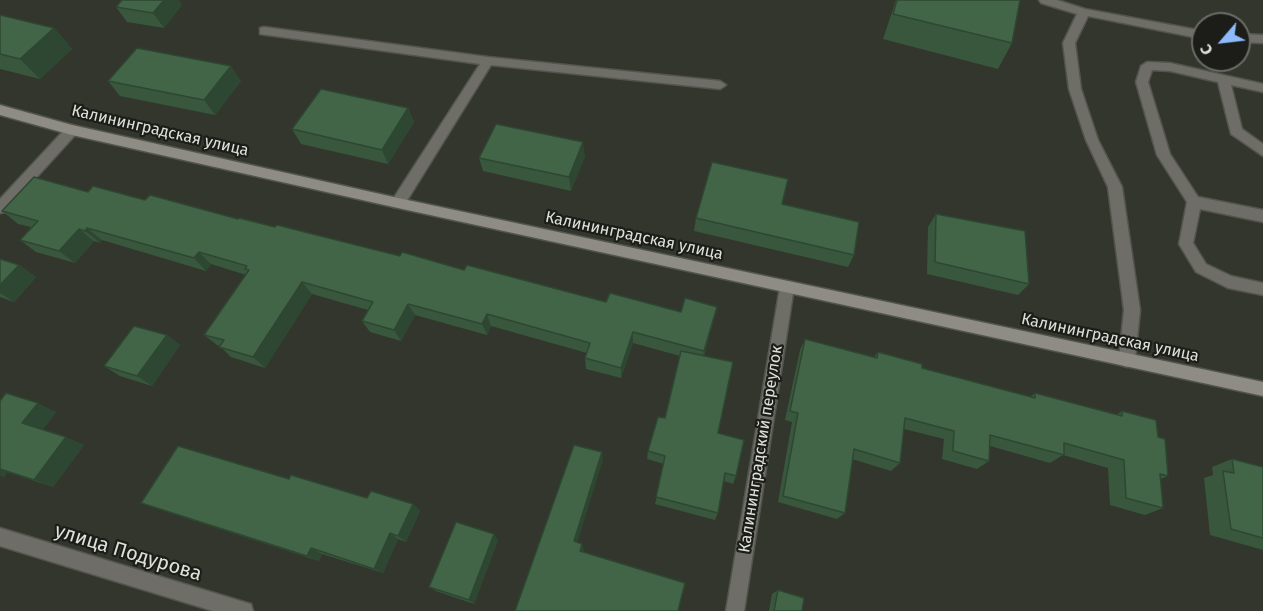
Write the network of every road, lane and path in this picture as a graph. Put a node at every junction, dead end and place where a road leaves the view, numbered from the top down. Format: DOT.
graph roads {
  1 [pos="1045,0"];
  2 [pos="1084,12"];
  3 [pos="264,31"];
  4 [pos="1191,34"];
  5 [pos="488,61"];
  6 [pos="1224,80"];
  7 [pos="720,85"];
  8 [pos="1263,88"];
  9 [pos="0,110"];
  10 [pos="72,130"];
  11 [pos="1263,151"];
  12 [pos="1194,202"];
  13 [pos="398,203"];
  14 [pos="0,208"];
  15 [pos="1263,216"];
  16 [pos="788,287"];
  17 [pos="1263,289"];
  18 [pos="1127,360"];
  19 [pos="1263,389"];
  20 [pos="0,537"];
  21 [pos="244,611"];
  22 [pos="735,611"];
  1 -- 2 [label="street"];
  2 -- 4 [label="street"];
  2 -- 18 [label="street"];
  3 -- 5 [label="street"];
  5 -- 7 [label="street"];
  5 -- 13 [label="street"];
  6 -- 8 [label="street"];
  6 -- 11 [label="street"];
  6 -- 12 [label="street"];
  9 -- 10 [label="street, Калининградская улица"];
  10 -- 13 [label="street, Калининградская улица"];
  10 -- 14 [label="street"];
  12 -- 15 [label="street"];
  12 -- 17 [label="street"];
  13 -- 16 [label="street, Калининградская улица"];
  16 -- 18 [label="street, Калининградская улица"];
  16 -- 22 [label="street, Калининградский переулок"];
  18 -- 19 [label="street, Калининградская улица"];
  20 -- 21 [label="street, улица Подурова"];
}
